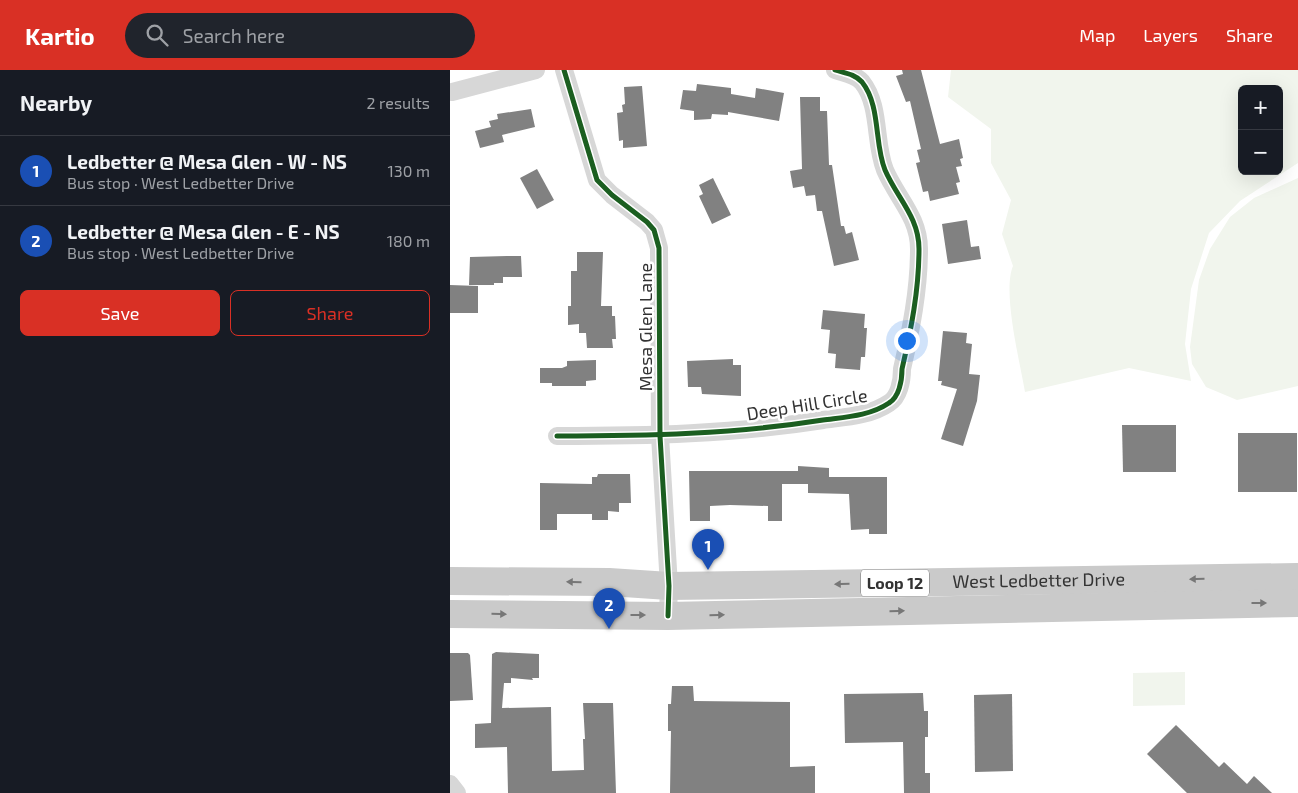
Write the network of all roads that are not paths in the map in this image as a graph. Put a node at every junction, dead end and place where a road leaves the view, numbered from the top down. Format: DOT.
graph roads {
  1 [pos="536,70"];
  2 [pos="564,70"];
  3 [pos="835,70"];
  4 [pos="452,92"];
  5 [pos="558,436"];
  6 [pos="660,436"];
  7 [pos="1298,578"];
  8 [pos="1152,579"];
  9 [pos="450,582"];
  10 [pos="668,586"];
  11 [pos="1298,603"];
  12 [pos="1222,604"];
  13 [pos="1074,607"];
  14 [pos="450,614"];
  15 [pos="668,616"];
  16 [pos="450,784"];
  17 [pos="457,793"];
  1 -- 4 [label="street"];
  2 -- 6 [label="street, Mesa Glen Lane"];
  3 -- 6 [label="street, Deep Hill Circle"];
  5 -- 6 [label="street"];
  6 -- 10 [label="street, Mesa Glen Lane"];
  7 -- 8 [label="main road, West Ledbetter Drive / Loop 12, one-way"];
  7 -- 12 [label="main road"];
  8 -- 10 [label="main road, West Ledbetter Drive / Loop 12, one-way"];
  8 -- 13 [label="main road"];
  10 -- 9 [label="main road, West Ledbetter Drive / Loop 12, one-way"];
  10 -- 15 [label="street, Mesa Glen Lane"];
  12 -- 11 [label="main road, West Ledbetter Drive / Loop 12, one-way"];
  12 -- 13 [label="main road, West Ledbetter Drive / Loop 12"];
  15 -- 13 [label="main road, West Ledbetter Drive / Loop 12, one-way"];
  14 -- 15 [label="main road, West Ledbetter Drive / Loop 12, one-way"];
  16 -- 17 [label="street"];
}
